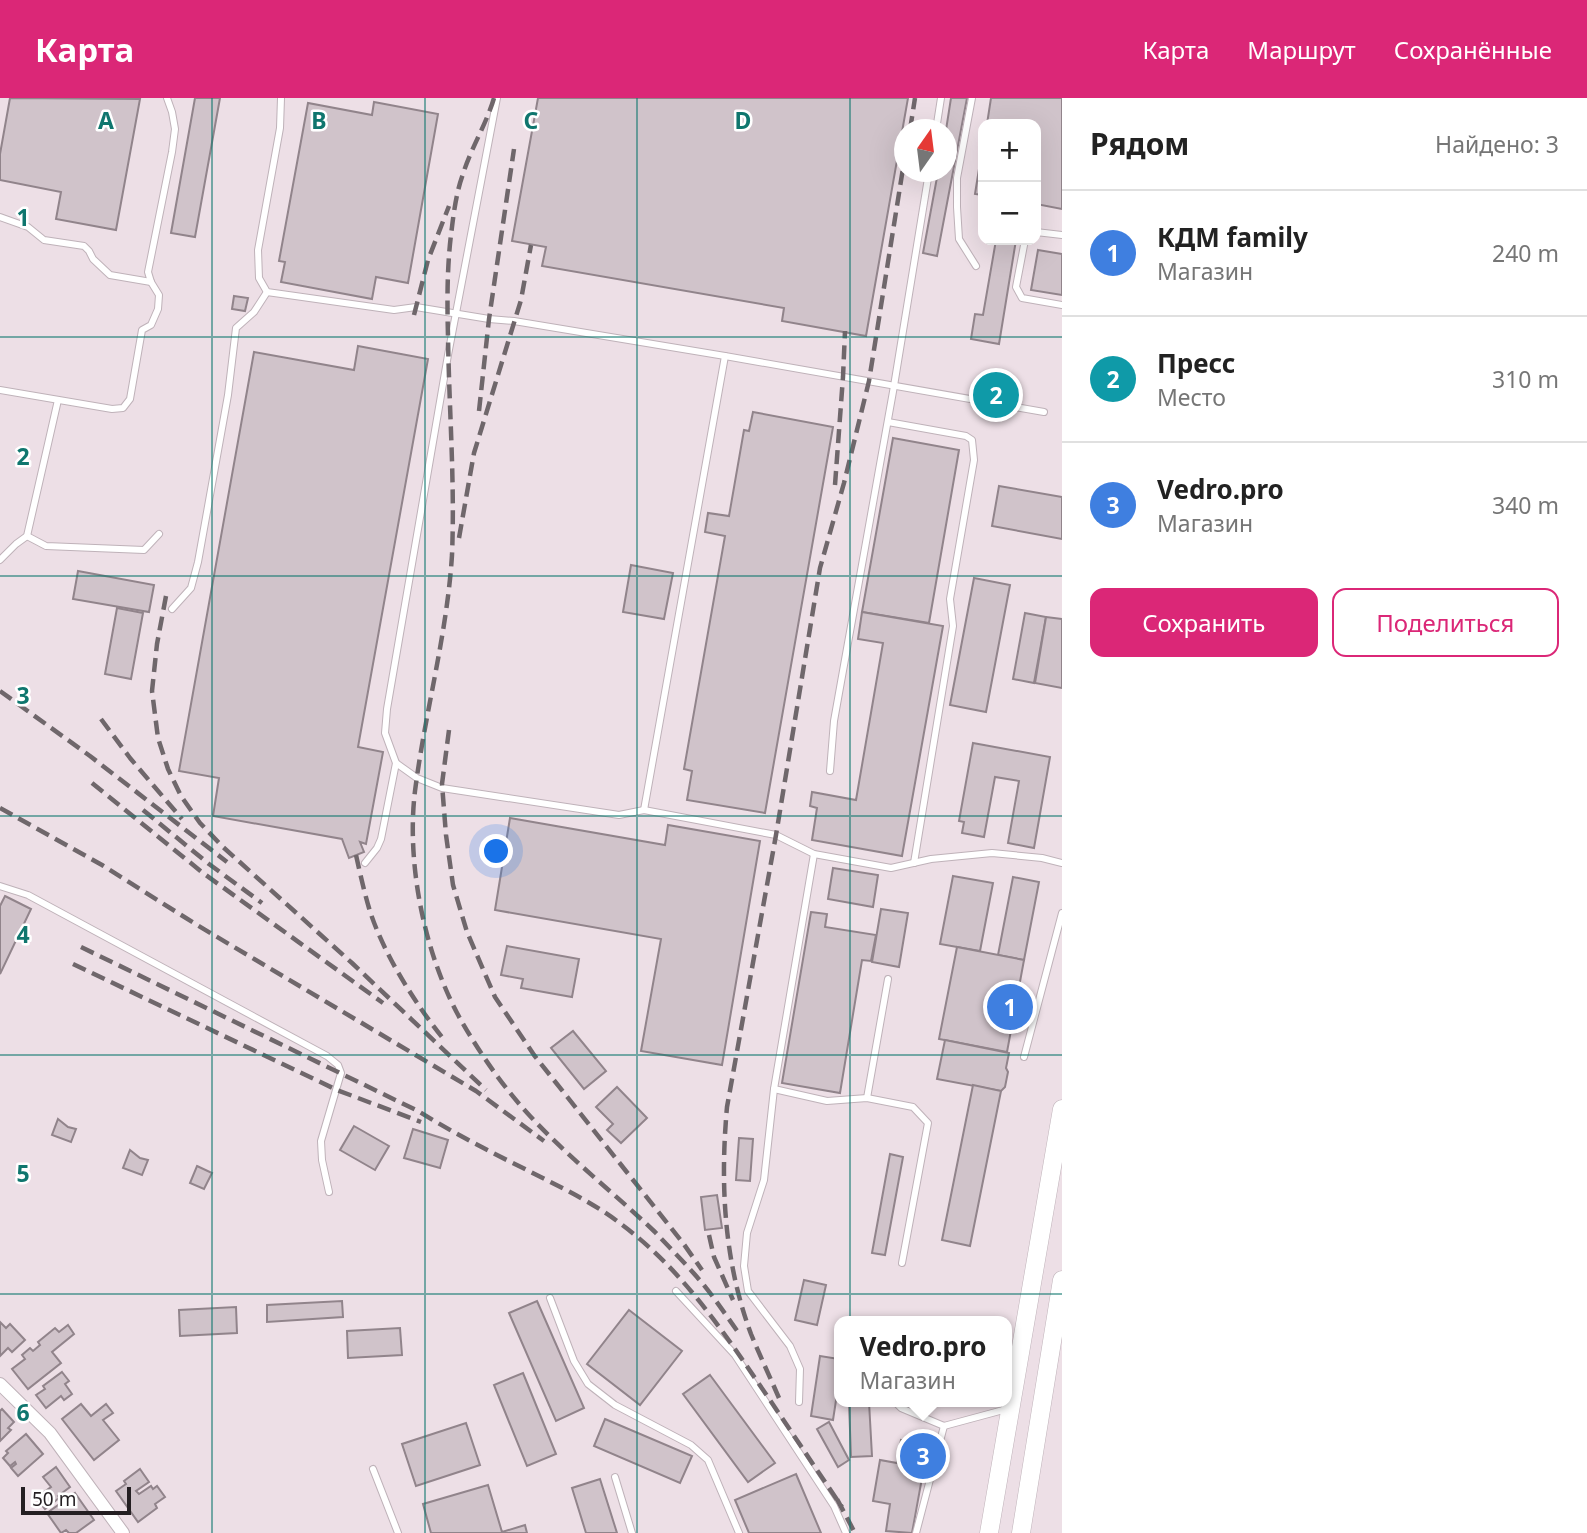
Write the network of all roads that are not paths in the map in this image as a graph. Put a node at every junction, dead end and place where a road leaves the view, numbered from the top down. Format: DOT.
graph roads {
  1 [pos="167,98"];
  2 [pos="281,98"];
  3 [pos="497,98"];
  4 [pos="941,98"];
  5 [pos="972,98"];
  6 [pos="938,119"];
  7 [pos="927,182"];
  8 [pos="0,217"];
  9 [pos="1041,233"];
  10 [pos="1062,235"];
  11 [pos="1024,245"];
  12 [pos="976,266"];
  13 [pos="151,282"];
  14 [pos="267,292"];
  15 [pos="1062,305"];
  16 [pos="456,314"];
  17 [pos="725,356"];
  18 [pos="894,386"];
  19 [pos="0,390"];
  20 [pos="58,400"];
  21 [pos="1044,412"];
  22 [pos="888,422"];
  23 [pos="159,534"];
  24 [pos="27,536"];
  25 [pos="0,560"];
  26 [pos="172,609"];
  27 [pos="397,762"];
  28 [pos="830,771"];
  29 [pos="643,810"];
  30 [pos="814,854"];
  31 [pos="365,863"];
  32 [pos="914,863"];
  33 [pos="1062,863"];
  34 [pos="0,886"];
  35 [pos="1062,913"];
  36 [pos="888,979"];
  37 [pos="1024,1057"];
  38 [pos="775,1089"];
  39 [pos="867,1098"];
  40 [pos="1062,1109"];
  41 [pos="329,1192"];
  42 [pos="901,1263"];
  43 [pos="1062,1280"];
  44 [pos="676,1291"];
  45 [pos="550,1297"];
  46 [pos="1060,1306"];
  47 [pos="0,1384"];
  48 [pos="799,1402"];
  49 [pos="1012,1402"];
  50 [pos="900,1407"];
  51 [pos="1011,1408"];
  52 [pos="944,1426"];
  53 [pos="373,1469"];
  54 [pos="615,1477"];
  55 [pos="123,1533"];
  56 [pos="398,1533"];
  57 [pos="632,1533"];
  58 [pos="739,1533"];
  59 [pos="846,1533"];
  60 [pos="916,1533"];
  61 [pos="989,1533"];
  62 [pos="1021,1533"];
  1 -- 13 [label="lane"];
  2 -- 14 [label="lane"];
  3 -- 16 [label="lane"];
  4 -- 6 [label="lane"];
  5 -- 12 [label="lane"];
  7 -- 18 [label="lane"];
  8 -- 13 [label="lane"];
  9 -- 10 [label="lane"];
  11 -- 15 [label="lane"];
  13 -- 20 [label="lane"];
  14 -- 16 [label="lane"];
  14 -- 26 [label="lane"];
  16 -- 17 [label="lane"];
  16 -- 27 [label="lane"];
  17 -- 18 [label="lane"];
  17 -- 29 [label="lane"];
  18 -- 21 [label="lane"];
  18 -- 22 [label="lane"];
  19 -- 20 [label="lane"];
  20 -- 24 [label="lane"];
  22 -- 28 [label="lane"];
  22 -- 32 [label="lane"];
  23 -- 24 [label="lane"];
  24 -- 25 [label="lane"];
  27 -- 29 [label="lane"];
  27 -- 31 [label="lane"];
  29 -- 30 [label="lane"];
  30 -- 32 [label="lane"];
  30 -- 38 [label="lane"];
  32 -- 33 [label="lane"];
  34 -- 41 [label="lane"];
  35 -- 37 [label="lane"];
  36 -- 39 [label="lane"];
  38 -- 39 [label="lane"];
  38 -- 48 [label="lane"];
  39 -- 42 [label="lane"];
  40 -- 49 [label="main road"];
  43 -- 46 [label="main road"];
  44 -- 59 [label="lane"];
  45 -- 58 [label="lane"];
  46 -- 62 [label="main road"];
  47 -- 55 [label="street"];
  50 -- 52 [label="lane"];
  51 -- 52 [label="lane"];
  51 -- 61 [label="main road"];
  52 -- 60 [label="lane"];
  53 -- 56 [label="lane"];
  54 -- 57 [label="lane"];
}
